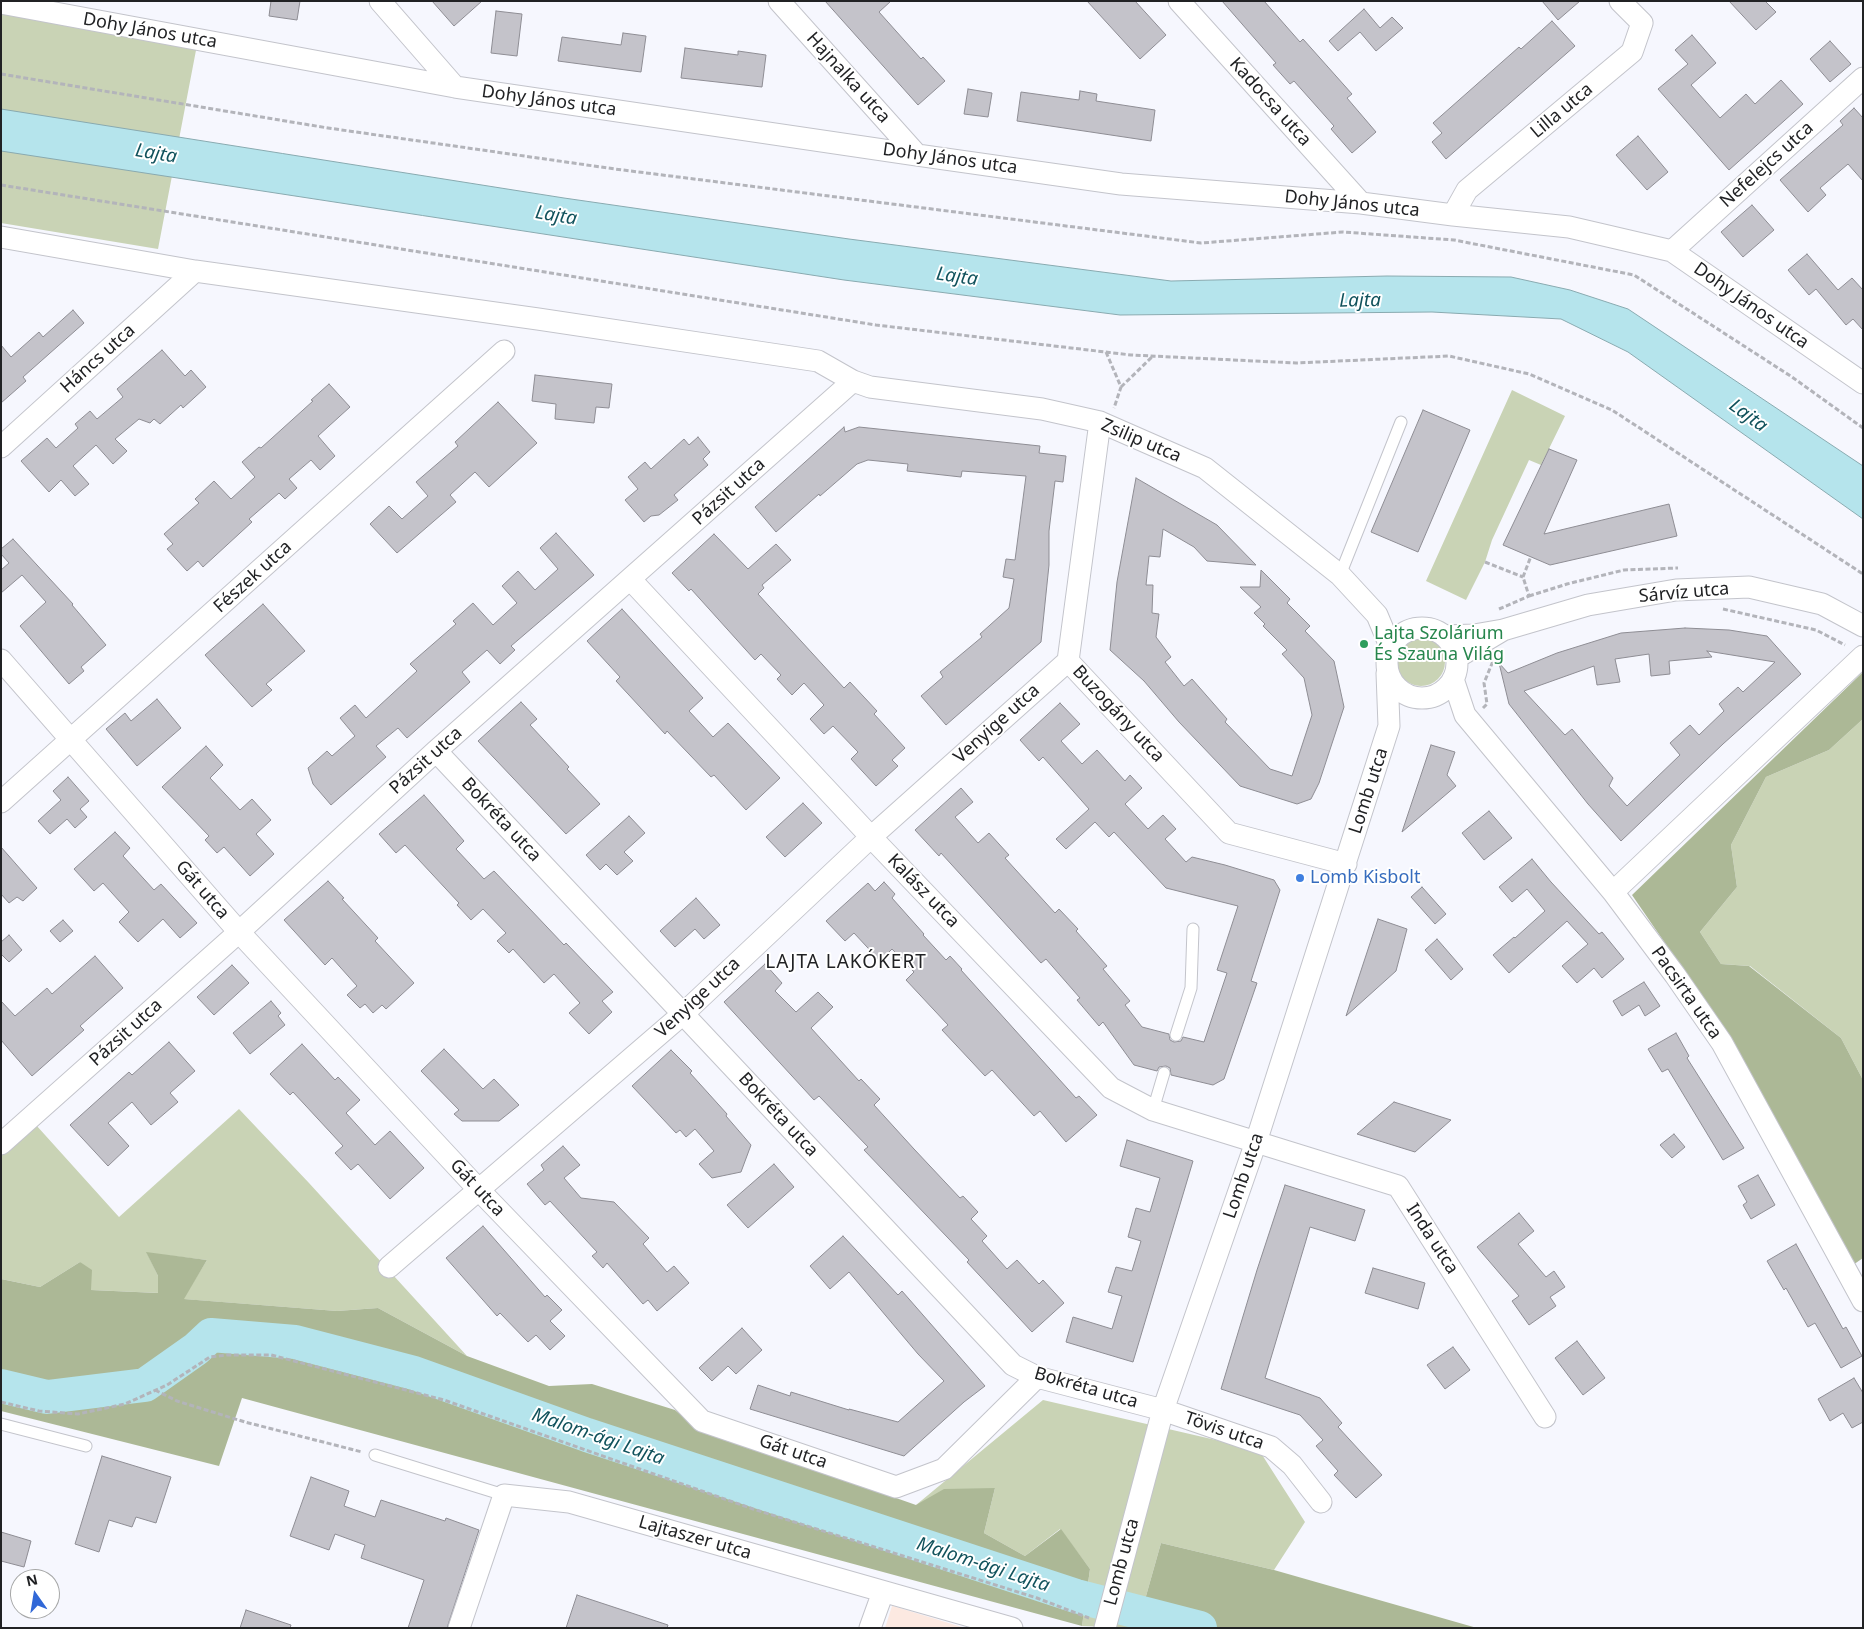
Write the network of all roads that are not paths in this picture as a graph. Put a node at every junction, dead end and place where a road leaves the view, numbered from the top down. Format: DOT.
graph roads {
  1 [pos="380,1"];
  2 [pos="779,1"];
  3 [pos="1179,1"];
  4 [pos="1620,1"];
  5 [pos="1,3"];
  6 [pos="1863,78"];
  7 [pos="455,87"];
  8 [pos="917,155"];
  9 [pos="1361,203"];
  10 [pos="1453,214"];
  11 [pos="1,237"];
  12 [pos="1672,251"];
  13 [pos="195,271"];
  14 [pos="504,352"];
  15 [pos="854,381"];
  16 [pos="1863,384"];
  17 [pos="1401,422"];
  18 [pos="1104,424"];
  19 [pos="1,447"];
  20 [pos="1340,575"];
  21 [pos="631,580"];
  22 [pos="1377,615"];
  23 [pos="1859,624"];
  24 [pos="1411,629"];
  25 [pos="1497,633"];
  26 [pos="1444,636"];
  27 [pos="1390,646"];
  28 [pos="1863,656"];
  29 [pos="1456,658"];
  30 [pos="1,660"];
  31 [pos="1068,661"];
  32 [pos="1387,672"];
  33 [pos="1454,679"];
  34 [pos="1425,698"];
  35 [pos="1467,717"];
  36 [pos="1389,726"];
  37 [pos="72,740"];
  38 [pos="436,751"];
  39 [pos="1,802"];
  40 [pos="871,837"];
  41 [pos="1346,864"];
  42 [pos="1613,892"];
  43 [pos="1192,929"];
  44 [pos="238,932"];
  45 [pos="684,1013"];
  46 [pos="1176,1035"];
  47 [pos="1164,1073"];
  48 [pos="1153,1110"];
  49 [pos="1256,1142"];
  50 [pos="1,1144"];
  51 [pos="479,1190"];
  52 [pos="389,1267"];
  53 [pos="1863,1301"];
  54 [pos="1037,1377"];
  55 [pos="1163,1410"];
  56 [pos="1546,1417"];
  57 [pos="1,1424"];
  58 [pos="86,1446"];
  59 [pos="374,1455"];
  60 [pos="504,1495"];
  61 [pos="1322,1502"];
  62 [pos="883,1592"];
  63 [pos="1105,1626"];
  64 [pos="459,1628"];
  65 [pos="870,1628"];
  66 [pos="1012,1628"];
  1 -- 7 [label="street"];
  2 -- 8 [label="street, Hajnalka utca"];
  3 -- 9 [label="street, Kadocsa utca"];
  4 -- 10 [label="street, Lilla utca"];
  5 -- 7 [label="street, Dohy János utca"];
  6 -- 12 [label="street, Nefelejcs utca"];
  7 -- 8 [label="street, Dohy János utca"];
  8 -- 9 [label="street, Dohy János utca"];
  9 -- 10 [label="street, Dohy János utca"];
  10 -- 12 [label="street, Dohy János utca"];
  11 -- 13 [label="street, Zsilip utca"];
  12 -- 16 [label="street, Dohy János utca"];
  13 -- 15 [label="street, Zsilip utca"];
  13 -- 19 [label="street, Háncs utca"];
  14 -- 37 [label="street, Fészek utca"];
  15 -- 18 [label="street, Zsilip utca"];
  15 -- 21 [label="street, Pázsit utca"];
  17 -- 20 [label="lane"];
  18 -- 20 [label="street, Zsilip utca"];
  18 -- 31 [label="street, Buzogány utca"];
  20 -- 22 [label="street, Zsilip utca"];
  21 -- 38 [label="street, Pázsit utca"];
  21 -- 40 [label="street, Kalász utca"];
  22 -- 24 [label="street"];
  22 -- 27 [label="street"];
  23 -- 25 [label="street, Sárvíz utca"];
  24 -- 26 [label="street"];
  24 -- 27 [label="street"];
  25 -- 26 [label="street"];
  25 -- 29 [label="street"];
  26 -- 29 [label="street"];
  27 -- 32 [label="street"];
  28 -- 42 [label="street"];
  29 -- 33 [label="street"];
  30 -- 37 [label="street, Gát utca"];
  31 -- 40 [label="street, Venyige utca"];
  31 -- 41 [label="street, Buzogány utca"];
  32 -- 34 [label="street"];
  32 -- 36 [label="street"];
  33 -- 34 [label="street"];
  33 -- 35 [label="street"];
  34 -- 35 [label="street"];
  34 -- 36 [label="street"];
  35 -- 42 [label="street, Pacsirta utca"];
  36 -- 41 [label="street, Lomb utca"];
  37 -- 39 [label="street, Fészek utca"];
  37 -- 44 [label="street, Gát utca"];
  38 -- 44 [label="street, Pázsit utca"];
  38 -- 45 [label="street, Bokréta utca"];
  40 -- 45 [label="street, Venyige utca"];
  40 -- 48 [label="street, Kalász utca"];
  41 -- 49 [label="street, Lomb utca"];
  42 -- 53 [label="street, Pacsirta utca"];
  43 -- 46 [label="lane"];
  44 -- 50 [label="street, Pázsit utca"];
  44 -- 51 [label="street, Gát utca"];
  45 -- 51 [label="street, Venyige utca"];
  45 -- 54 [label="street, Bokréta utca"];
  47 -- 48 [label="lane"];
  48 -- 49 [label="street, Kalász utca"];
  49 -- 55 [label="street, Lomb utca"];
  49 -- 56 [label="street, Inda utca"];
  51 -- 52 [label="street, Venyige utca"];
  51 -- 54 [label="street, Gát utca"];
  54 -- 55 [label="street, Bokréta utca"];
  55 -- 61 [label="street, Tövis utca"];
  55 -- 63 [label="street, Lomb utca"];
  57 -- 58 [label="lane"];
  59 -- 60 [label="lane"];
  60 -- 62 [label="street, Lajtaszer utca"];
  60 -- 64 [label="street"];
  62 -- 65 [label="street"];
  62 -- 66 [label="street, Lajtaszer utca"];
}
